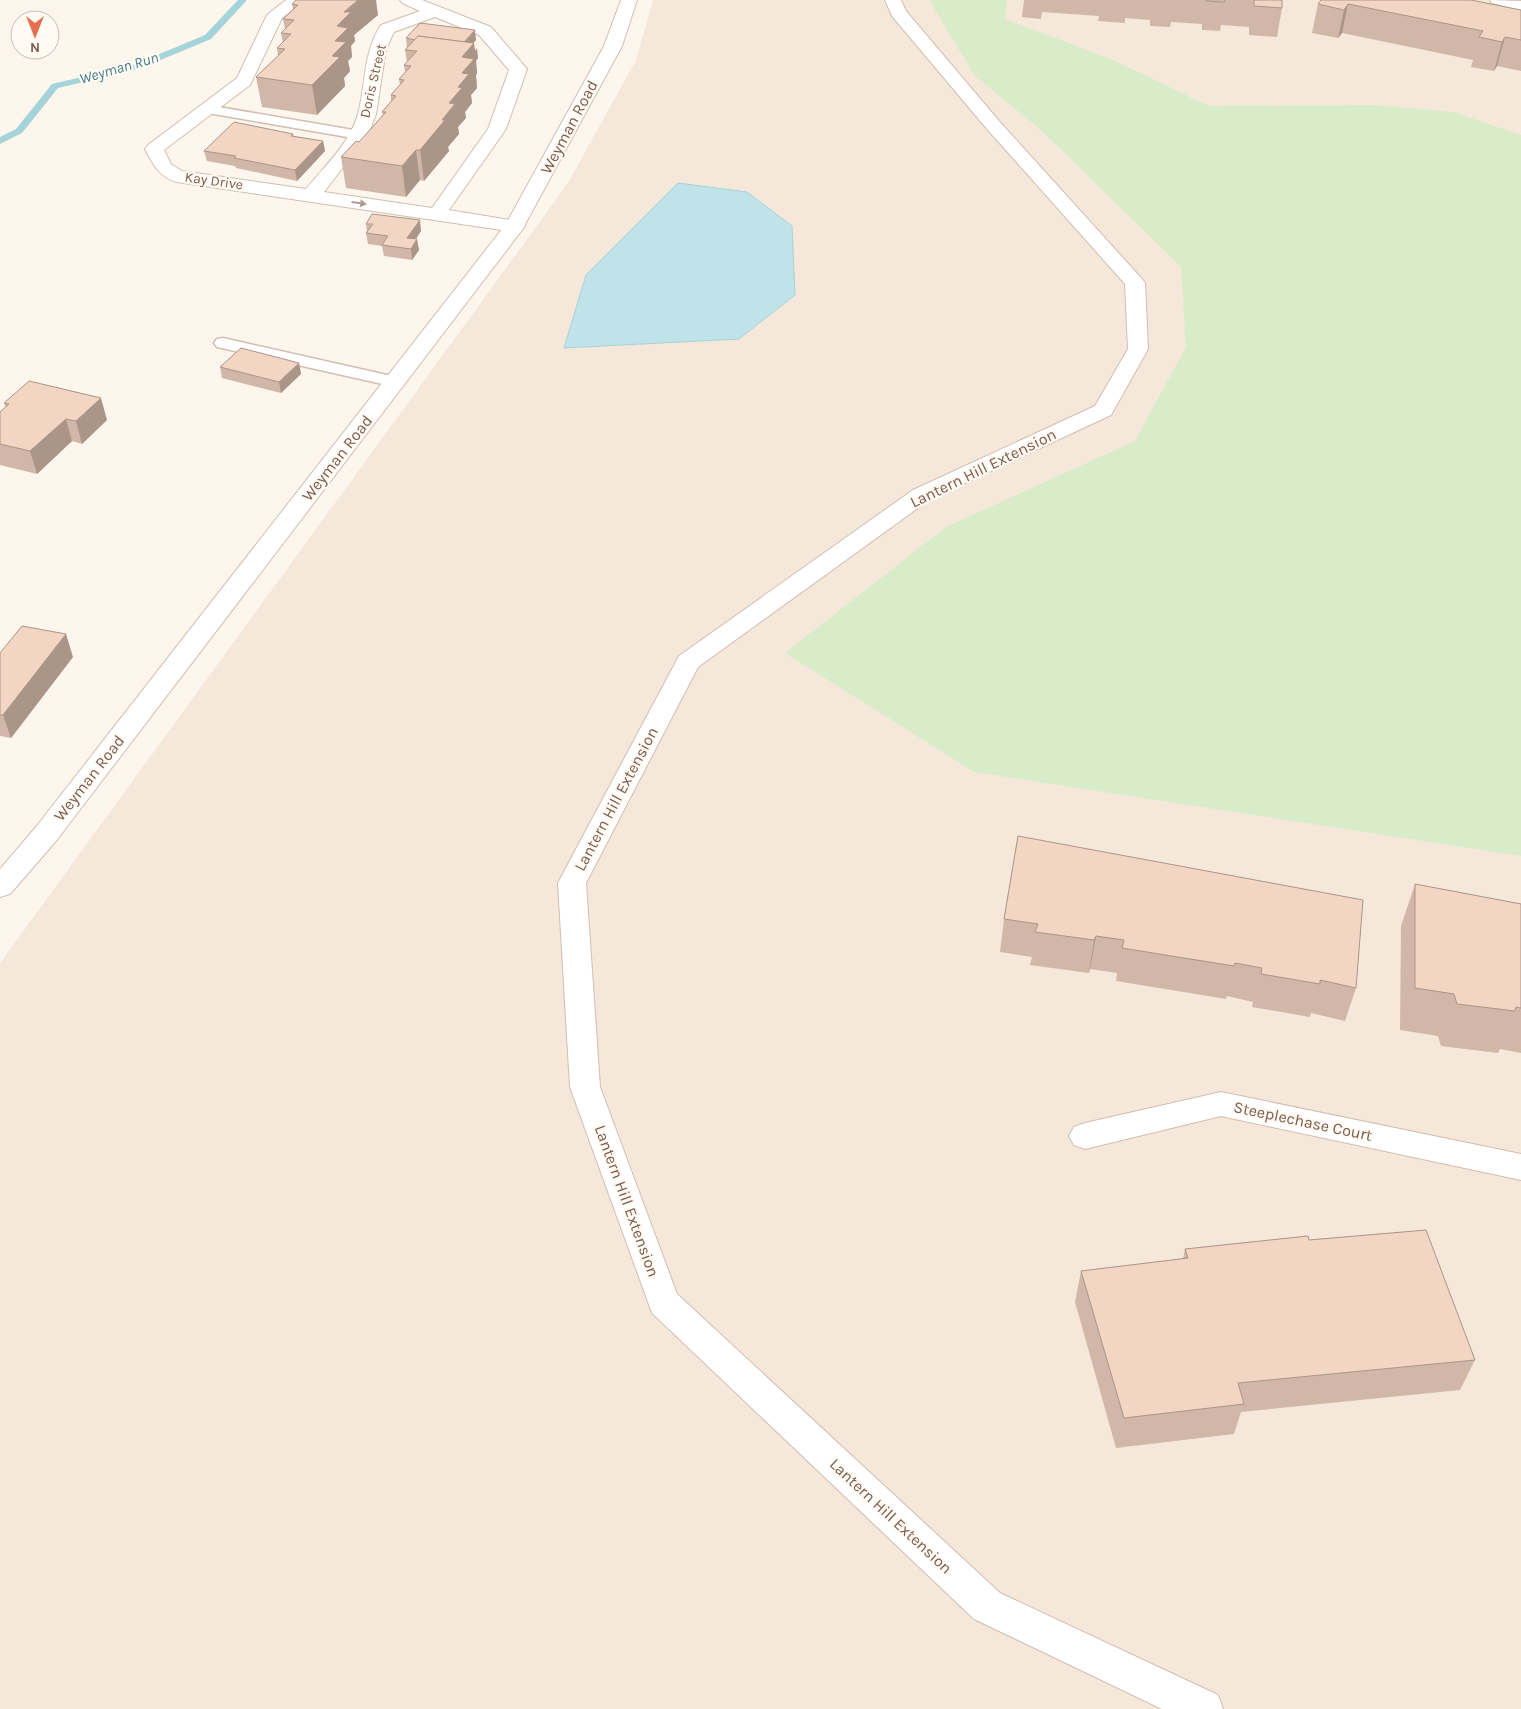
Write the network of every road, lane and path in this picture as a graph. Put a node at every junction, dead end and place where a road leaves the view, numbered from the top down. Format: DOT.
graph roads {
  1 [pos="297,0"];
  2 [pos="408,0"];
  3 [pos="629,0"];
  4 [pos="893,0"];
  5 [pos="1498,0"];
  6 [pos="1521,6"];
  7 [pos="434,11"];
  8 [pos="207,109"];
  9 [pos="359,135"];
  10 [pos="311,196"];
  11 [pos="437,214"];
  12 [pos="515,226"];
  13 [pos="223,343"];
  14 [pos="396,382"];
  15 [pos="0,887"];
  16 [pos="1085,1136"];
  17 [pos="1521,1166"];
  18 [pos="1204,1709"];
  1 -- 8 [label="street, Kay Drive"];
  2 -- 7 [label="street"];
  3 -- 12 [label="street, Weyman Road"];
  4 -- 18 [label="street, Lantern Hill Extension"];
  5 -- 6 [label="street"];
  7 -- 9 [label="street, Doris Street"];
  7 -- 11 [label="street"];
  8 -- 9 [label="lane"];
  8 -- 10 [label="street, Kay Drive"];
  9 -- 10 [label="street, Doris Street"];
  10 -- 11 [label="street, Kay Drive, one-way"];
  11 -- 12 [label="street, Kay Drive"];
  12 -- 14 [label="street, Weyman Road"];
  13 -- 14 [label="lane"];
  14 -- 15 [label="street, Weyman Road"];
  16 -- 17 [label="street, Steeplechase Court"];
}
